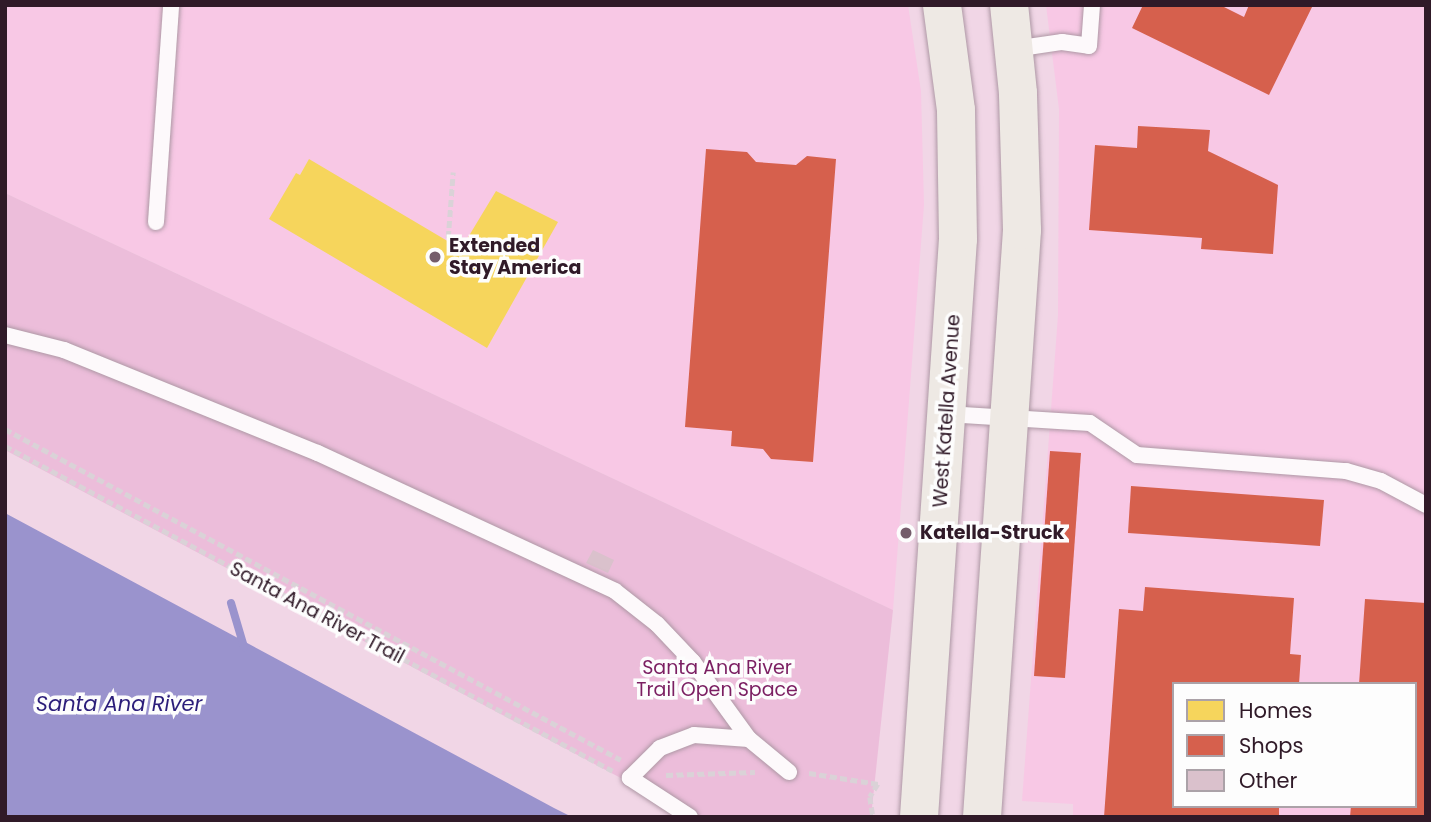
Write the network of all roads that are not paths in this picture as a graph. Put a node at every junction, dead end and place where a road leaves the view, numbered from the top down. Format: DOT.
graph roads {
  1 [pos="171,5"];
  2 [pos="942,5"];
  3 [pos="1009,5"];
  4 [pos="1092,5"];
  5 [pos="1014,49"];
  6 [pos="156,222"];
  7 [pos="5,335"];
  8 [pos="947,414"];
  9 [pos="1009,418"];
  10 [pos="1426,505"];
  11 [pos="749,739"];
  12 [pos="789,772"];
  13 [pos="690,817"];
  14 [pos="919,817"];
  15 [pos="982,817"];
  1 -- 6 [label="lane"];
  2 -- 8 [label="main road, West Katella Avenue"];
  3 -- 5 [label="main road"];
  4 -- 5 [label="lane"];
  5 -- 9 [label="main road"];
  7 -- 11 [label="lane"];
  8 -- 9 [label="lane"];
  8 -- 14 [label="main road, West Katella Avenue"];
  9 -- 10 [label="lane"];
  9 -- 15 [label="main road"];
  11 -- 12 [label="lane"];
  11 -- 13 [label="lane"];
}
